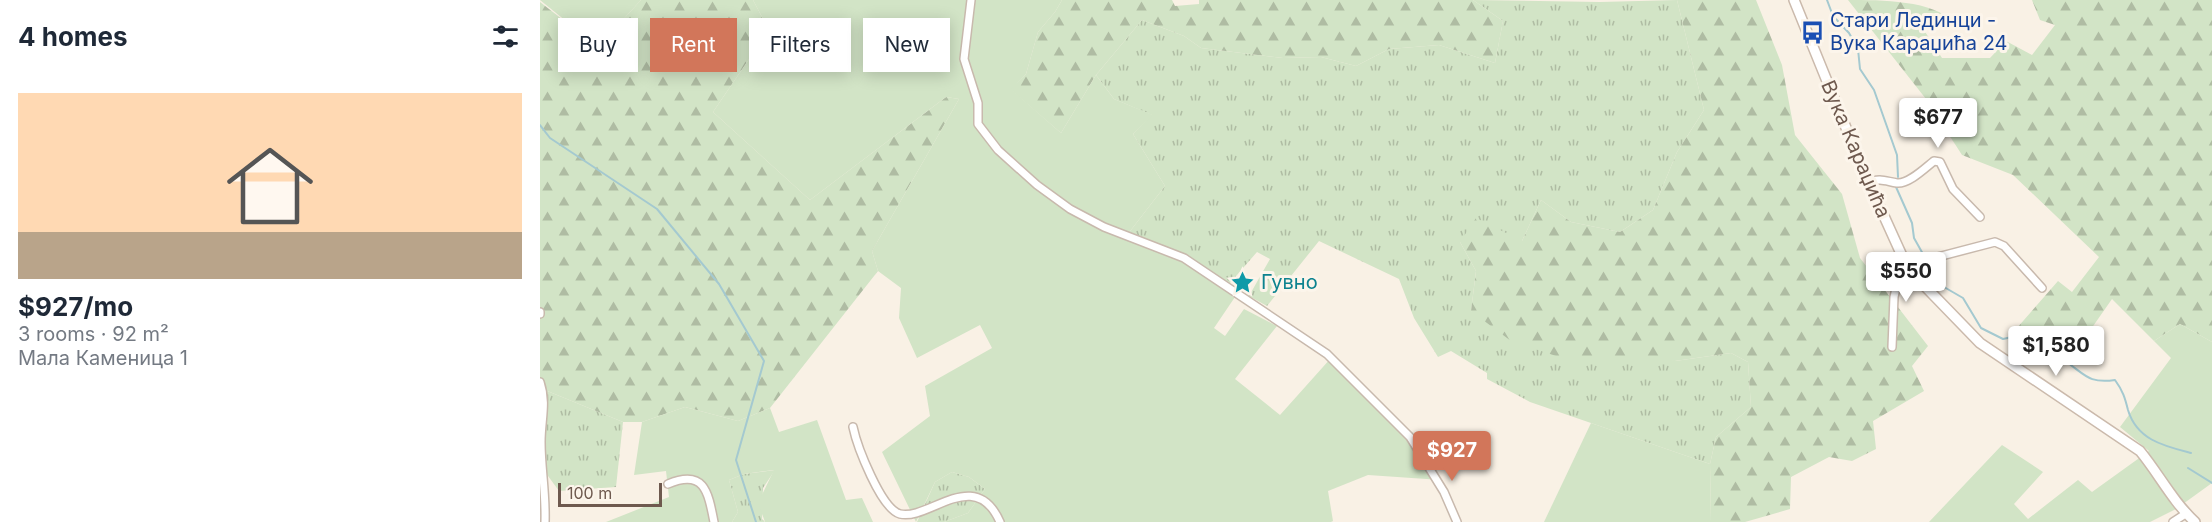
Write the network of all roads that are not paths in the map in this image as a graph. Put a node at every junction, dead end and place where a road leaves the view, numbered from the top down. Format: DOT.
graph roads {
  1 [pos="971,0"];
  2 [pos="1794,0"];
  3 [pos="1869,182"];
  4 [pos="1980,217"];
  5 [pos="1905,261"];
  6 [pos="2042,288"];
  7 [pos="1892,347"];
  8 [pos="540,382"];
  9 [pos="853,427"];
  10 [pos="668,484"];
  11 [pos="2187,513"];
  12 [pos="545,522"];
  13 [pos="714,522"];
  14 [pos="1000,522"];
  15 [pos="1457,522"];
  16 [pos="2173,522"];
  17 [pos="2195,522"];
  1 -- 15 [label="street"];
  2 -- 3 [label="street, Вука Караџића"];
  3 -- 4 [label="street"];
  3 -- 5 [label="street, Вука Караџића"];
  5 -- 6 [label="street"];
  5 -- 7 [label="street"];
  5 -- 11 [label="street, Вука Караџића"];
  8 -- 12 [label="street"];
  9 -- 14 [label="street"];
  10 -- 13 [label="street"];
  11 -- 16 [label="street"];
  11 -- 17 [label="street, Вука Караџића"];
}
